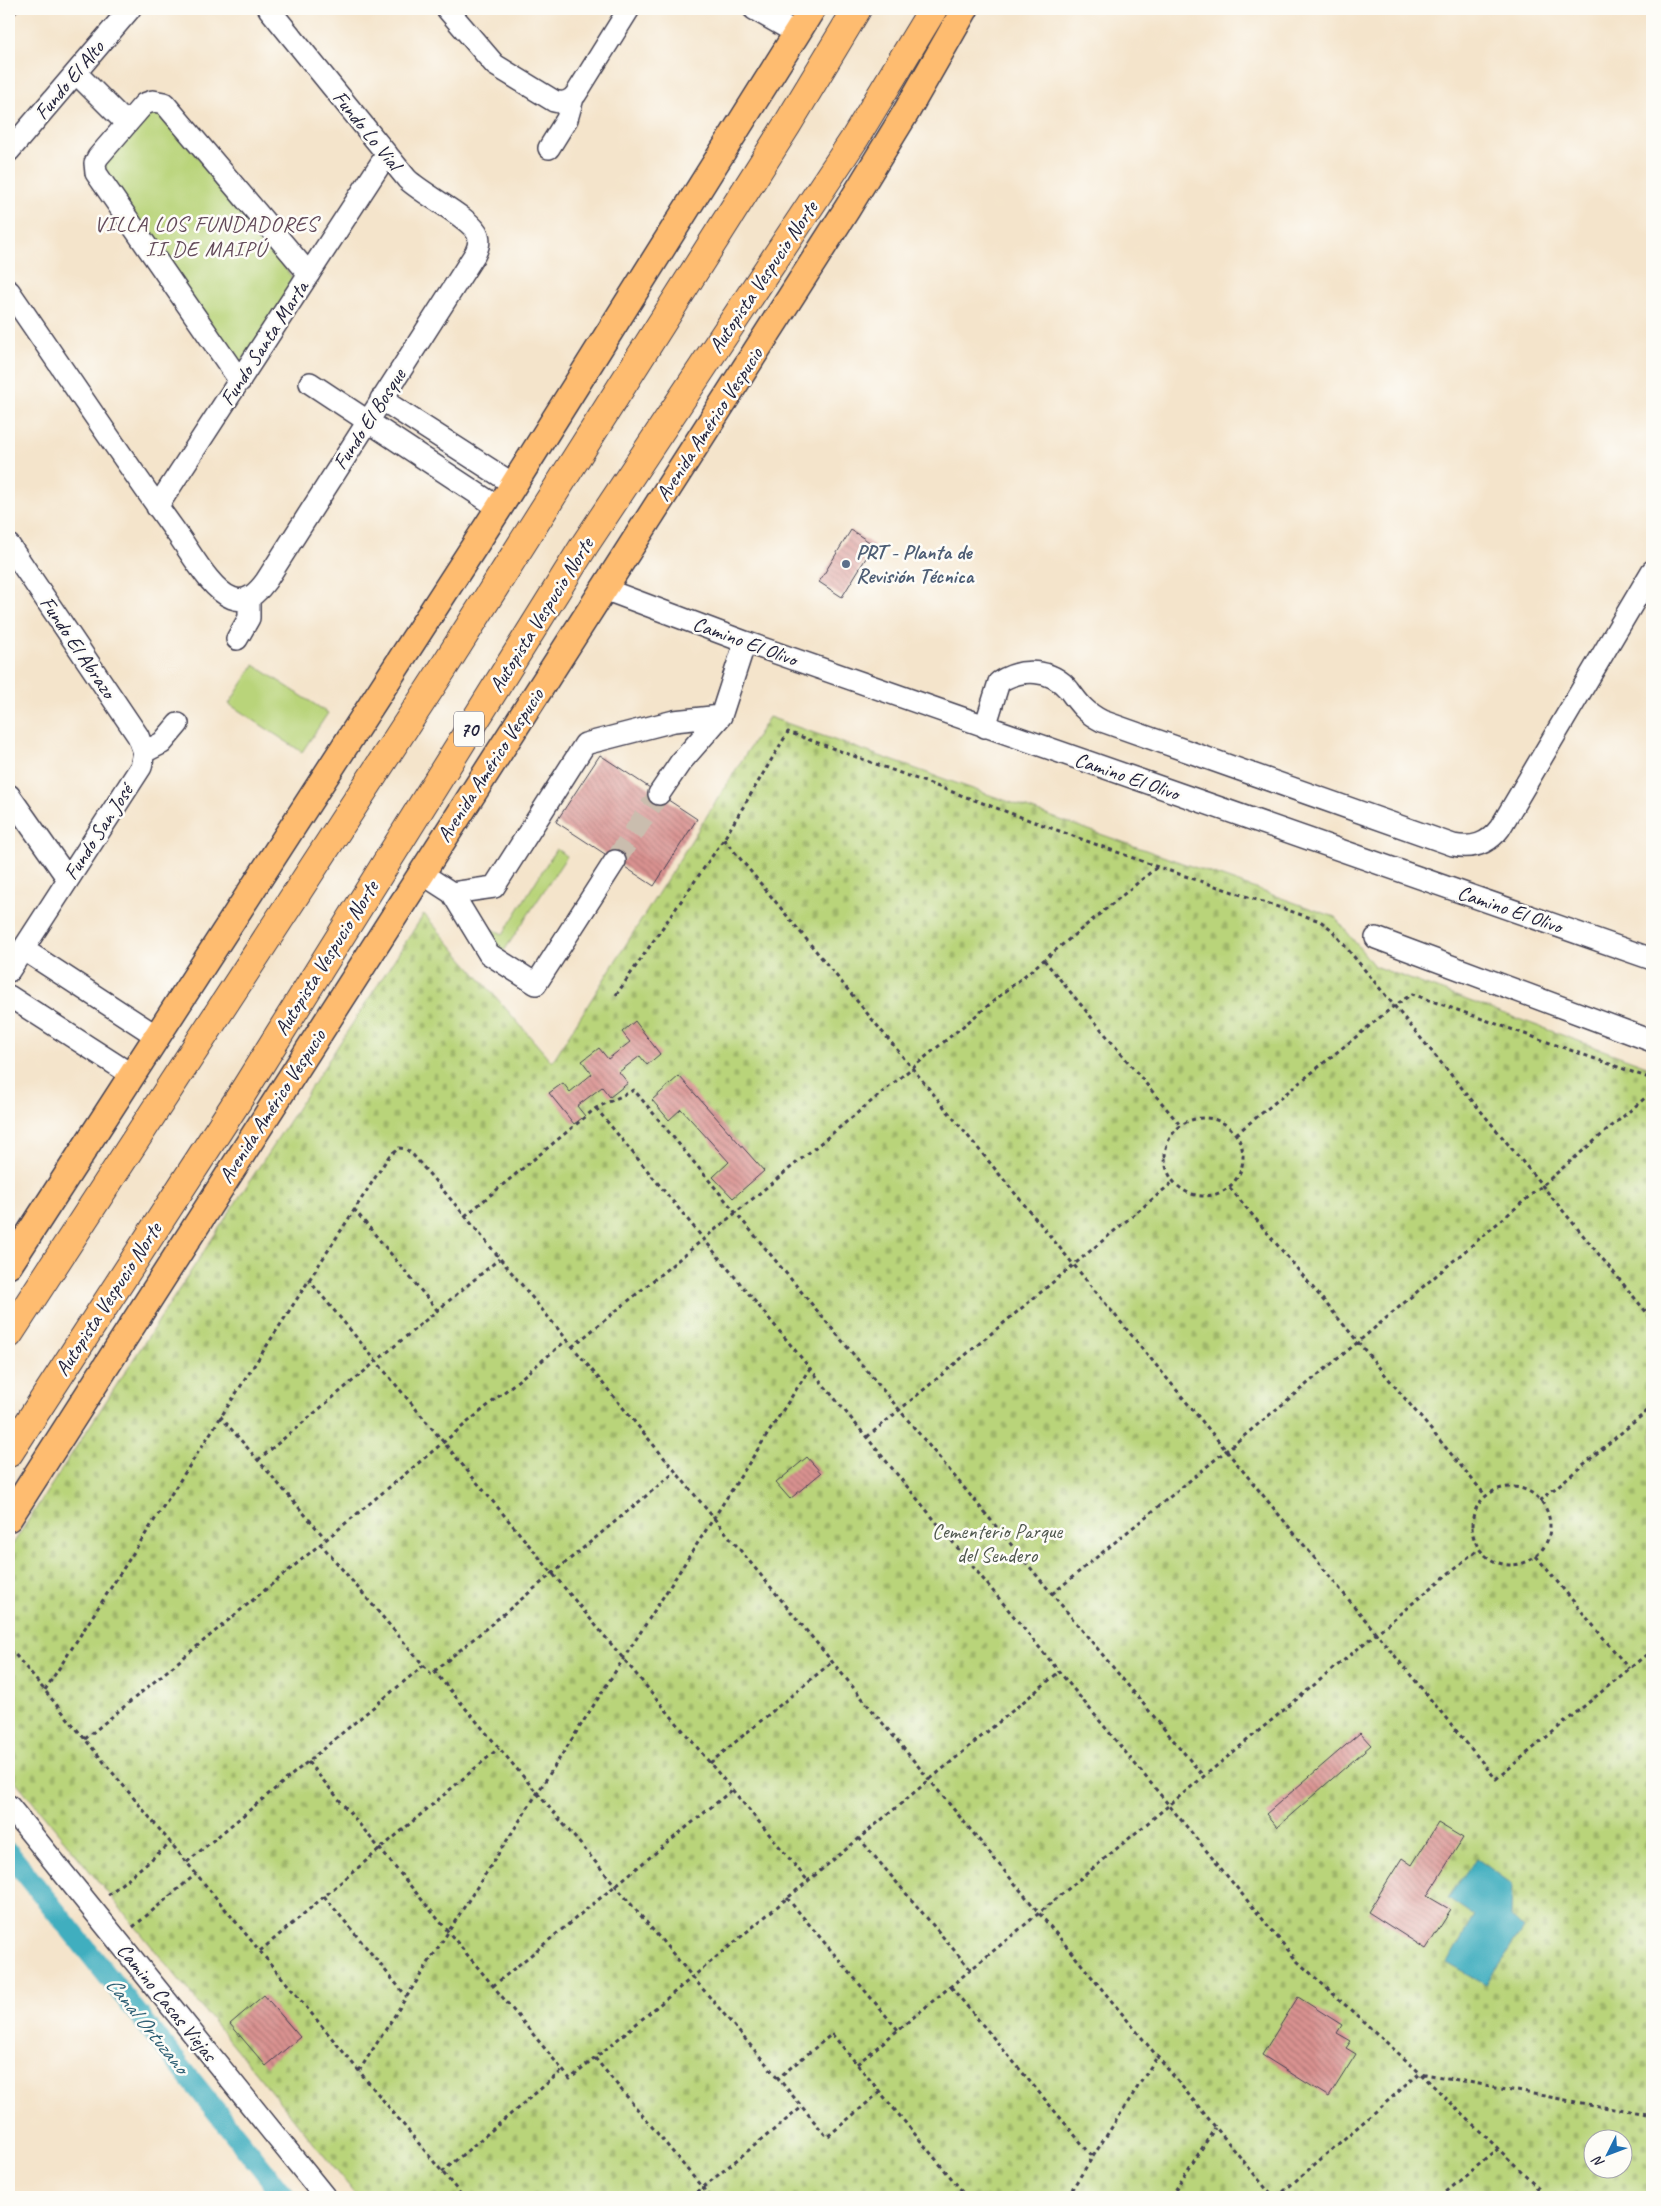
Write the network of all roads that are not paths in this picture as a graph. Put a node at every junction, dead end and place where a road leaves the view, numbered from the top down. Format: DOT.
graph roads {
  1 [pos="130,9"];
  2 [pos="269,9"];
  3 [pos="447,9"];
  4 [pos="629,9"];
  5 [pos="754,9"];
  6 [pos="858,9"];
  7 [pos="933,9"];
  8 [pos="965,9"];
  9 [pos="806,16"];
  10 [pos="76,73"];
  11 [pos="570,100"];
  12 [pos="126,123"];
  13 [pos="549,148"];
  14 [pos="9,152"];
  15 [pos="387,154"];
  16 [pos="479,236"];
  17 [pos="309,274"];
  18 [pos="9,291"];
  19 [pos="240,381"];
  20 [pos="310,383"];
  21 [pos="382,399"];
  22 [pos="366,422"];
  23 [pos="443,439"];
  24 [pos="428,462"];
  25 [pos="513,484"];
  26 [pos="157,507"];
  27 [pos="499,508"];
  28 [pos="9,545"];
  29 [pos="1652,571"];
  30 [pos="604,588"];
  31 [pos="249,598"];
  32 [pos="237,639"];
  33 [pos="745,642"];
  34 [pos="721,716"];
  35 [pos="178,724"];
  36 [pos="985,727"];
  37 [pos="144,752"];
  38 [pos="658,794"];
  39 [pos="9,795"];
  40 [pos="615,861"];
  41 [pos="421,874"];
  42 [pos="68,879"];
  43 [pos="452,892"];
  44 [pos="1376,938"];
  45 [pos="1652,959"];
  46 [pos="14,961"];
  47 [pos="9,996"];
  48 [pos="158,1037"];
  49 [pos="1652,1041"];
  50 [pos="132,1076"];
  51 [pos="9,1265"];
  52 [pos="9,1334"];
  53 [pos="9,1453"];
  54 [pos="9,1518"];
  55 [pos="9,1806"];
  56 [pos="325,2197"];
  1 -- 10 [label="street, Fundo El Alto"];
  2 -- 15 [label="street, Fundo Lo Vial"];
  3 -- 11 [label="street"];
  4 -- 11 [label="street"];
  5 -- 9 [label="street"];
  6 -- 52 [label="highway"];
  7 -- 53 [label="highway, Autopista Vespucio Norte / 70"];
  8 -- 30 [label="main road, Avenida Américo Vespucio"];
  9 -- 25 [label="main road"];
  10 -- 12 [label="street"];
  10 -- 14 [label="street, Fundo El Alto"];
  11 -- 13 [label="street"];
  12 -- 17 [label="street"];
  12 -- 19 [label="street"];
  15 -- 16 [label="street, Fundo Lo Vial"];
  15 -- 17 [label="street, Fundo Santa Marta"];
  16 -- 21 [label="street, Fundo El Bosque"];
  17 -- 19 [label="street, Fundo Santa Marta"];
  18 -- 26 [label="street"];
  19 -- 26 [label="street, Fundo Santa Marta"];
  20 -- 22 [label="street"];
  21 -- 22 [label="street, Fundo El Bosque"];
  21 -- 23 [label="street"];
  22 -- 24 [label="street"];
  22 -- 31 [label="street, Fundo El Bosque"];
  23 -- 24 [label="street"];
  23 -- 25 [label="street"];
  24 -- 27 [label="street"];
  25 -- 27 [label="main road"];
  26 -- 31 [label="street"];
  27 -- 48 [label="main road"];
  28 -- 37 [label="street, Fundo El Abrazo"];
  29 -- 36 [label="street"];
  30 -- 33 [label="street, Camino El Olivo"];
  30 -- 41 [label="main road, Avenida Américo Vespucio"];
  31 -- 32 [label="street"];
  33 -- 34 [label="street"];
  33 -- 36 [label="street, Camino El Olivo"];
  34 -- 38 [label="street"];
  34 -- 43 [label="street"];
  35 -- 37 [label="street"];
  36 -- 45 [label="street, Camino El Olivo"];
  37 -- 42 [label="street, Fundo San José"];
  39 -- 42 [label="street"];
  40 -- 43 [label="street"];
  41 -- 43 [label="street"];
  41 -- 54 [label="main road, Avenida Américo Vespucio"];
  42 -- 46 [label="street, Fundo San José"];
  44 -- 49 [label="street"];
  46 -- 48 [label="street, Fundo San José"];
  47 -- 50 [label="street"];
  48 -- 50 [label="main road"];
  50 -- 51 [label="main road"];
  55 -- 56 [label="street, Camino Casas Viejas"];
}
